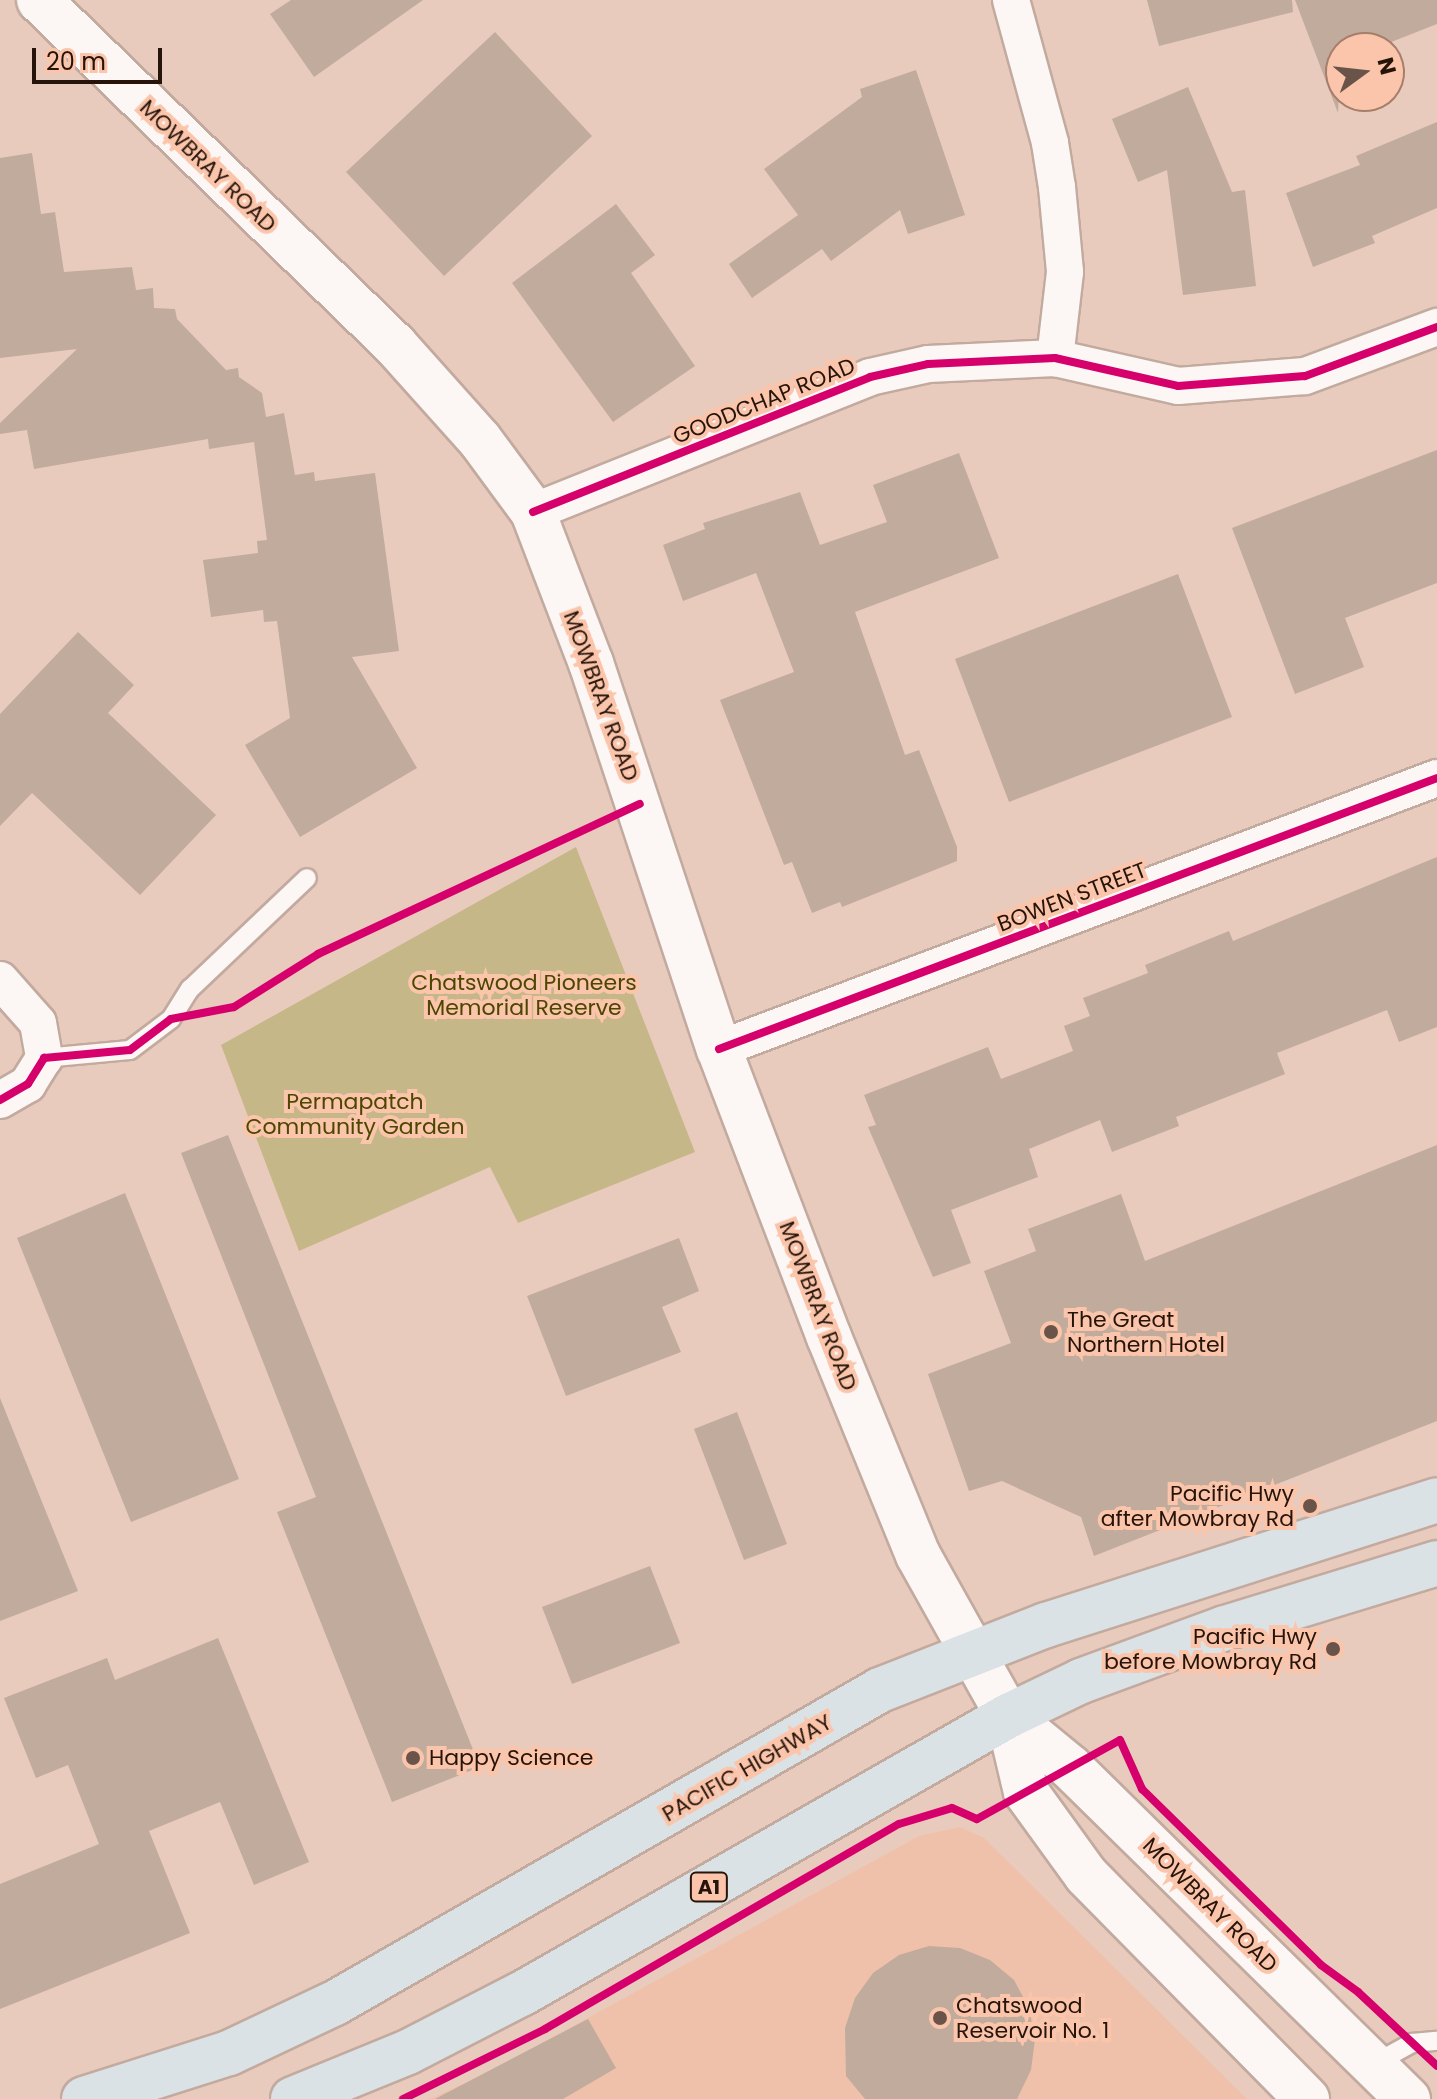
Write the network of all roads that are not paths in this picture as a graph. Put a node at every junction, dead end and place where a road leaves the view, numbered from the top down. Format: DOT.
graph roads {
  1 [pos="39,0"];
  2 [pos="1011,0"];
  3 [pos="1437,327"];
  4 [pos="1055,358"];
  5 [pos="533,512"];
  6 [pos="1437,778"];
  7 [pos="307,878"];
  8 [pos="0,980"];
  9 [pos="719,1049"];
  10 [pos="44,1058"];
  11 [pos="0,1100"];
  12 [pos="1437,1500"];
  13 [pos="1437,1563"];
  14 [pos="969,1651"];
  15 [pos="1008,1716"];
  16 [pos="1437,2041"];
  17 [pos="1372,2065"];
  18 [pos="84,2099"];
  19 [pos="293,2099"];
  20 [pos="1307,2099"];
  21 [pos="1408,2099"];
  1 -- 5 [label="main road, MOWBRAY ROAD"];
  2 -- 4 [label="street"];
  3 -- 4 [label="street, GOODCHAP ROAD"];
  4 -- 5 [label="street, GOODCHAP ROAD"];
  5 -- 9 [label="main road, MOWBRAY ROAD"];
  6 -- 9 [label="street, BOWEN STREET"];
  7 -- 10 [label="lane"];
  8 -- 10 [label="street"];
  9 -- 14 [label="main road, MOWBRAY ROAD"];
  10 -- 11 [label="street"];
  12 -- 14 [label="highway, PACIFIC HIGHWAY"];
  13 -- 15 [label="highway, A1"];
  14 -- 15 [label="main road, MOWBRAY ROAD"];
  14 -- 18 [label="highway, PACIFIC HIGHWAY"];
  15 -- 17 [label="main road, MOWBRAY ROAD"];
  15 -- 19 [label="highway, A1"];
  15 -- 20 [label="main road, MOWBRAY ROAD"];
  16 -- 17 [label="lane"];
  17 -- 21 [label="main road, MOWBRAY ROAD"];
}
